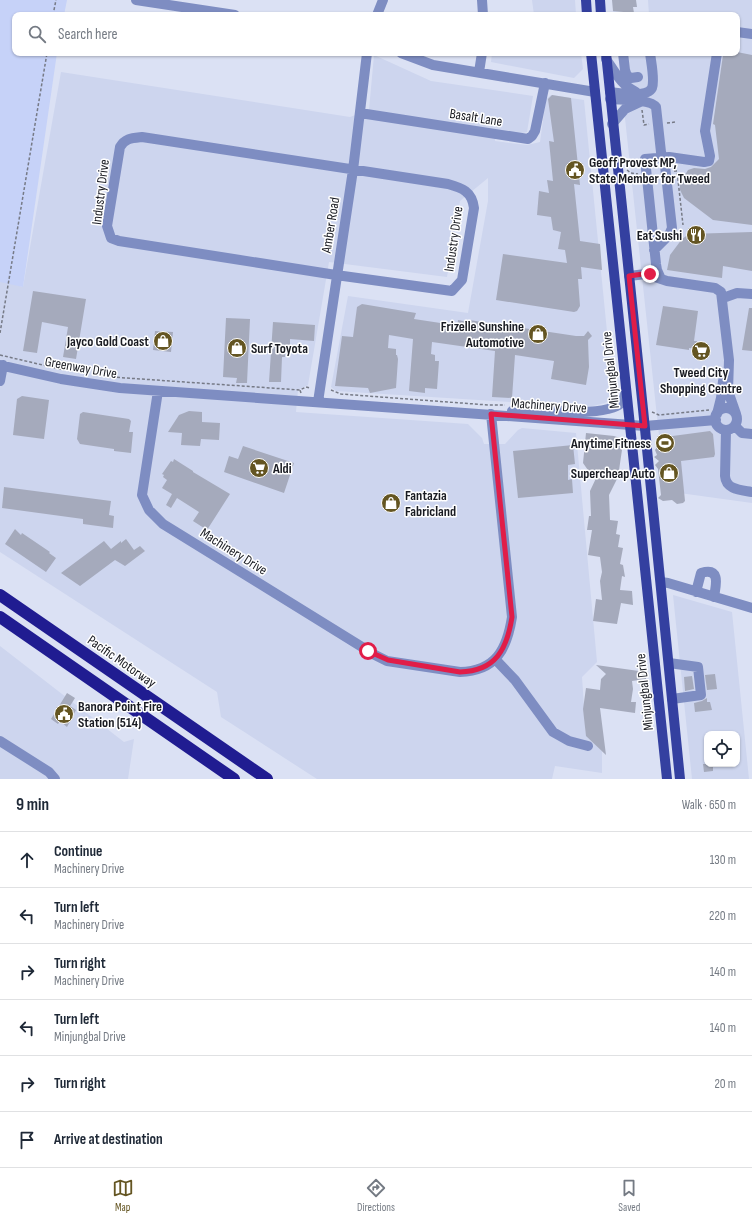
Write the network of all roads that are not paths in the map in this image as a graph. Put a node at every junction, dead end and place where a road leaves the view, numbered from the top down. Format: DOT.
graph roads {
  1 [pos="136,0"];
  2 [pos="383,0"];
  3 [pos="482,0"];
  4 [pos="586,0"];
  5 [pos="600,0"];
  6 [pos="215,12"];
  7 [pos="378,12"];
  8 [pos="483,12"];
  9 [pos="587,12"];
  10 [pos="602,12"];
  11 [pos="740,32"];
  12 [pos="752,34"];
  13 [pos="367,56"];
  14 [pos="409,56"];
  15 [pos="482,56"];
  16 [pos="591,56"];
  17 [pos="606,56"];
  18 [pos="623,56"];
  19 [pos="650,56"];
  20 [pos="717,56"];
  21 [pos="479,72"];
  22 [pos="638,77"];
  23 [pos="653,78"];
  24 [pos="545,84"];
  25 [pos="595,92"];
  26 [pos="610,96"];
  27 [pos="640,97"];
  28 [pos="656,111"];
  29 [pos="360,113"];
  30 [pos="612,124"];
  31 [pos="663,157"];
  32 [pos="353,170"];
  33 [pos="654,250"];
  34 [pos="628,262"];
  35 [pos="656,264"];
  36 [pos="649,274"];
  37 [pos="336,275"];
  38 [pos="629,276"];
  39 [pos="661,279"];
  40 [pos="752,294"];
  41 [pos="723,298"];
  42 [pos="728,350"];
  43 [pos="1,365"];
  44 [pos="0,381"];
  45 [pos="626,390"];
  46 [pos="158,391"];
  47 [pos="318,402"];
  48 [pos="494,414"];
  49 [pos="714,414"];
  50 [pos="736,414"];
  51 [pos="630,425"];
  52 [pos="645,426"];
  53 [pos="730,428"];
  54 [pos="752,434"];
  55 [pos="752,492"];
  56 [pos="661,582"];
  57 [pos="696,592"];
  58 [pos="0,595"];
  59 [pos="714,597"];
  60 [pos="752,608"];
  61 [pos="0,617"];
  62 [pos="494,659"];
  63 [pos="668,663"];
  64 [pos="672,699"];
  65 [pos="0,741"];
  66 [pos="588,746"];
  67 [pos="55,779"];
  68 [pos="234,779"];
  69 [pos="267,779"];
  70 [pos="667,779"];
  71 [pos="680,779"];
  1 -- 6 [label="street"];
  2 -- 7 [label="street"];
  3 -- 8 [label="street"];
  4 -- 9 [label="main road"];
  5 -- 10 [label="main road"];
  11 -- 12 [label="street"];
  13 -- 29 [label="street, Amber Road"];
  14 -- 21 [label="street"];
  15 -- 21 [label="street"];
  16 -- 25 [label="main road, Minjungbal Drive"];
  17 -- 26 [label="main road, Minjungbal Drive"];
  17 -- 27 [label="street"];
  18 -- 22 [label="street"];
  19 -- 23 [label="street"];
  20 -- 31 [label="street"];
  21 -- 24 [label="street"];
  23 -- 27 [label="street"];
  23 -- 28 [label="street"];
  24 -- 25 [label="street"];
  24 -- 29 [label="street, Basalt Lane"];
  25 -- 26 [label="main road"];
  25 -- 45 [label="main road, Minjungbal Drive"];
  26 -- 27 [label="street"];
  26 -- 30 [label="main road, Minjungbal Drive"];
  27 -- 28 [label="street"];
  27 -- 30 [label="street"];
  28 -- 31 [label="street"];
  29 -- 32 [label="street, Amber Road"];
  30 -- 34 [label="main road, Minjungbal Drive"];
  31 -- 33 [label="street"];
  31 -- 33 [label="street"];
  32 -- 37 [label="street, Amber Road"];
  32 -- 37 [label="street, Industry Drive"];
  32 -- 37 [label="street, Industry Drive"];
  33 -- 35 [label="street"];
  34 -- 36 [label="street"];
  34 -- 38 [label="main road, Minjungbal Drive"];
  35 -- 36 [label="street"];
  35 -- 39 [label="street"];
  36 -- 38 [label="street"];
  36 -- 39 [label="street"];
  37 -- 47 [label="street, Amber Road"];
  38 -- 52 [label="main road, Minjungbal Drive"];
  39 -- 41 [label="street"];
  40 -- 41 [label="street"];
  41 -- 42 [label="street"];
  42 -- 49 [label="street"];
  42 -- 50 [label="street"];
  43 -- 44 [label="street"];
  43 -- 46 [label="street, Greenway Drive"];
  45 -- 48 [label="street, Machinery Drive"];
  45 -- 51 [label="main road, Minjungbal Drive"];
  46 -- 47 [label="street, Machinery Drive"];
  46 -- 62 [label="street, Machinery Drive"];
  47 -- 48 [label="street, Machinery Drive"];
  48 -- 51 [label="street, Machinery Drive"];
  48 -- 62 [label="street, Machinery Drive"];
  49 -- 50 [label="street"];
  49 -- 52 [label="street, Machinery Drive"];
  49 -- 53 [label="street"];
  50 -- 53 [label="street"];
  51 -- 52 [label="street, Machinery Drive"];
  51 -- 70 [label="main road, Minjungbal Drive"];
  52 -- 56 [label="main road, Minjungbal Drive"];
  53 -- 54 [label="street"];
  53 -- 55 [label="street"];
  56 -- 57 [label="street"];
  56 -- 63 [label="main road, Minjungbal Drive"];
  57 -- 59 [label="street"];
  57 -- 59 [label="street"];
  58 -- 69 [label="highway, Pacific Motorway"];
  59 -- 60 [label="street"];
  61 -- 68 [label="highway"];
  62 -- 66 [label="street"];
  63 -- 64 [label="main road, Minjungbal Drive"];
  63 -- 64 [label="street"];
  64 -- 71 [label="main road, Minjungbal Drive"];
  65 -- 67 [label="street"];
}
